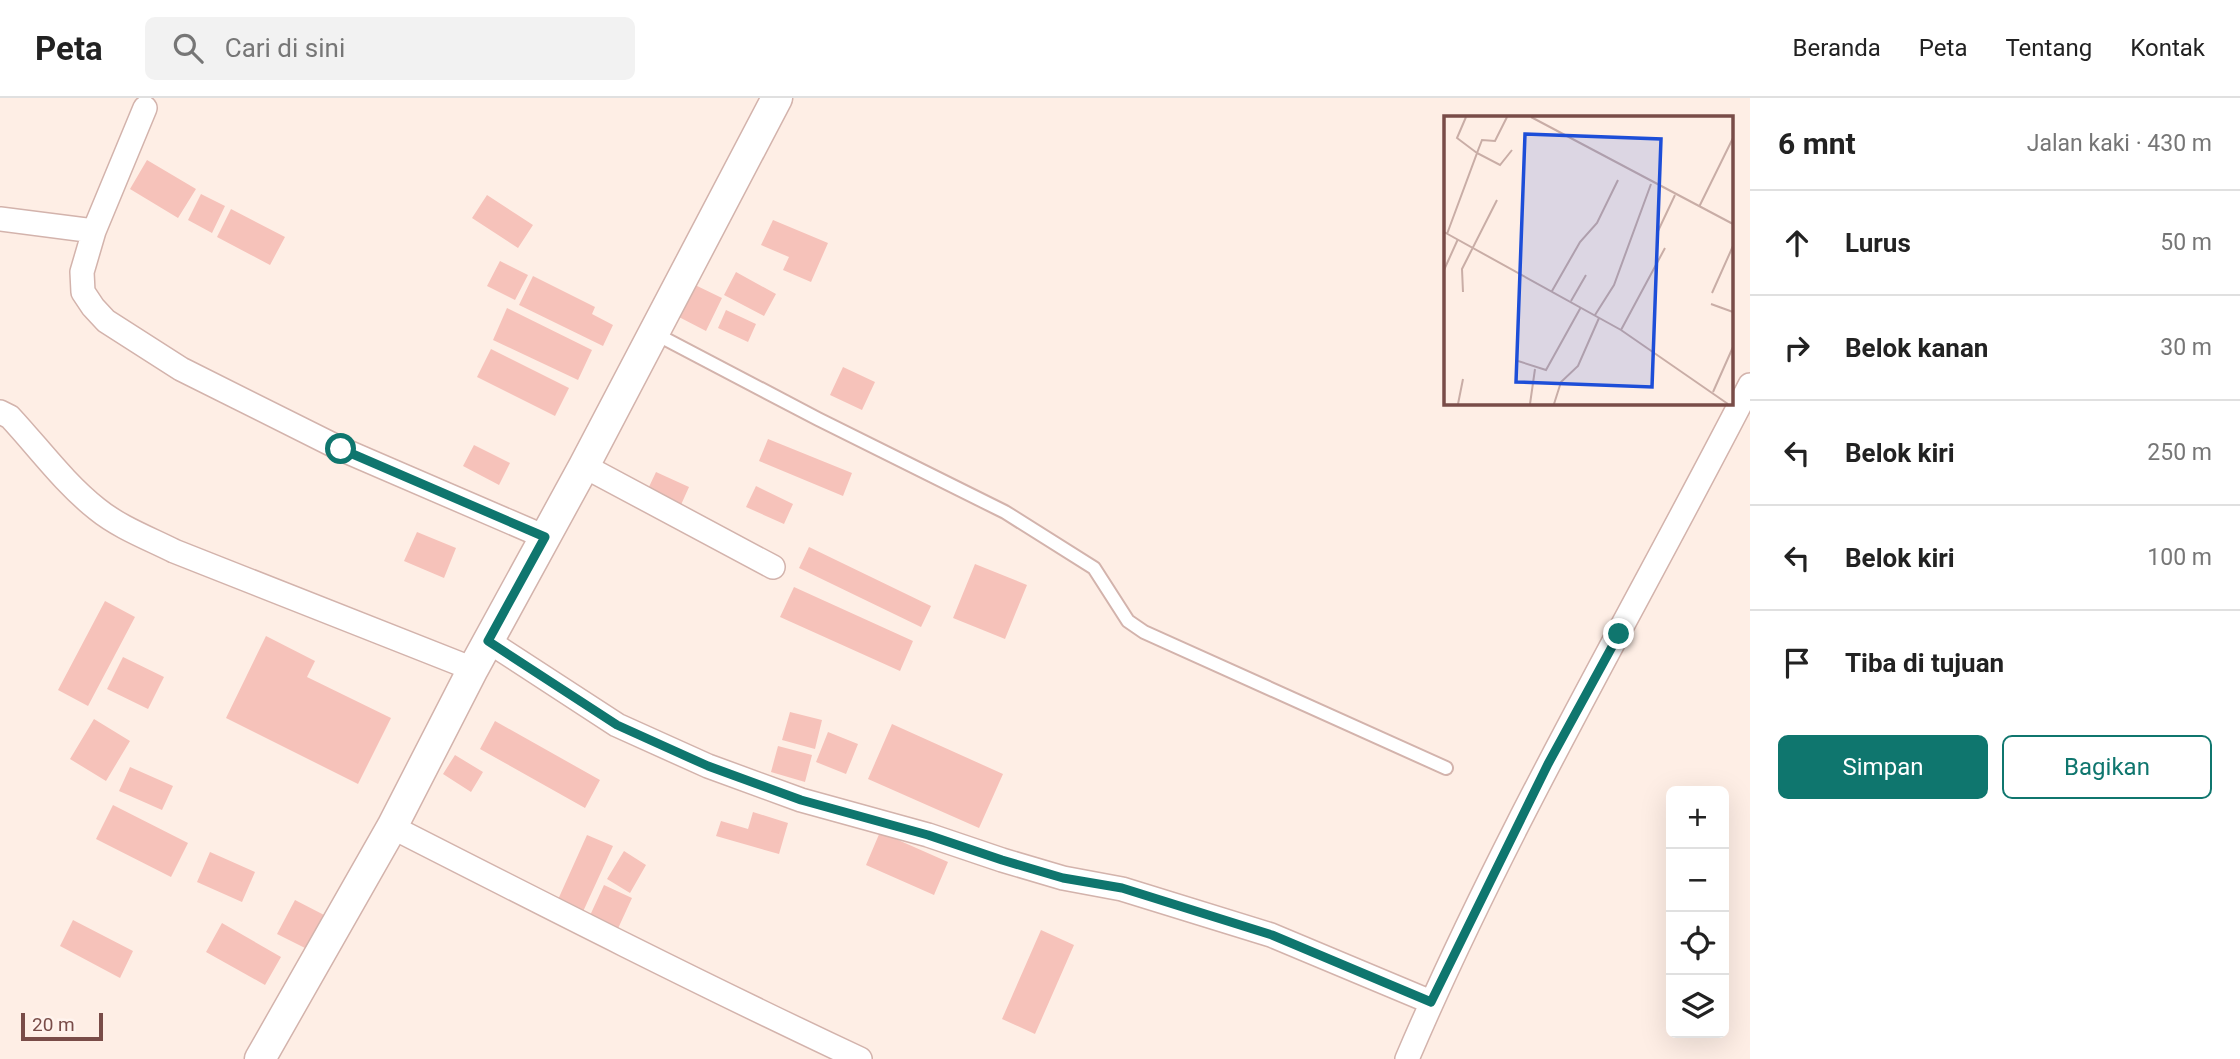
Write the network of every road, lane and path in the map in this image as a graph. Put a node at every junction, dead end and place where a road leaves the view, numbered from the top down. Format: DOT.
graph roads {
  1 [pos="777,98"];
  2 [pos="145,108"];
  3 [pos="0,219"];
  4 [pos="94,231"];
  5 [pos="653,332"];
  6 [pos="1750,385"];
  7 [pos="0,412"];
  8 [pos="584,466"];
  9 [pos="545,537"];
  10 [pos="773,567"];
  11 [pos="488,641"];
  12 [pos="473,669"];
  13 [pos="1447,768"];
  14 [pos="392,827"];
  15 [pos="1431,1002"];
  16 [pos="260,1059"];
  17 [pos="860,1059"];
  18 [pos="1407,1059"];
  1 -- 5 [label="street"];
  2 -- 4 [label="street"];
  3 -- 4 [label="street"];
  4 -- 9 [label="street"];
  5 -- 8 [label="street"];
  5 -- 13 [label="lane"];
  6 -- 15 [label="street"];
  7 -- 12 [label="street"];
  8 -- 9 [label="street"];
  8 -- 10 [label="street"];
  9 -- 11 [label="street"];
  11 -- 12 [label="street"];
  11 -- 15 [label="street"];
  12 -- 14 [label="street"];
  14 -- 16 [label="street"];
  14 -- 17 [label="street"];
  15 -- 18 [label="street"];
}
